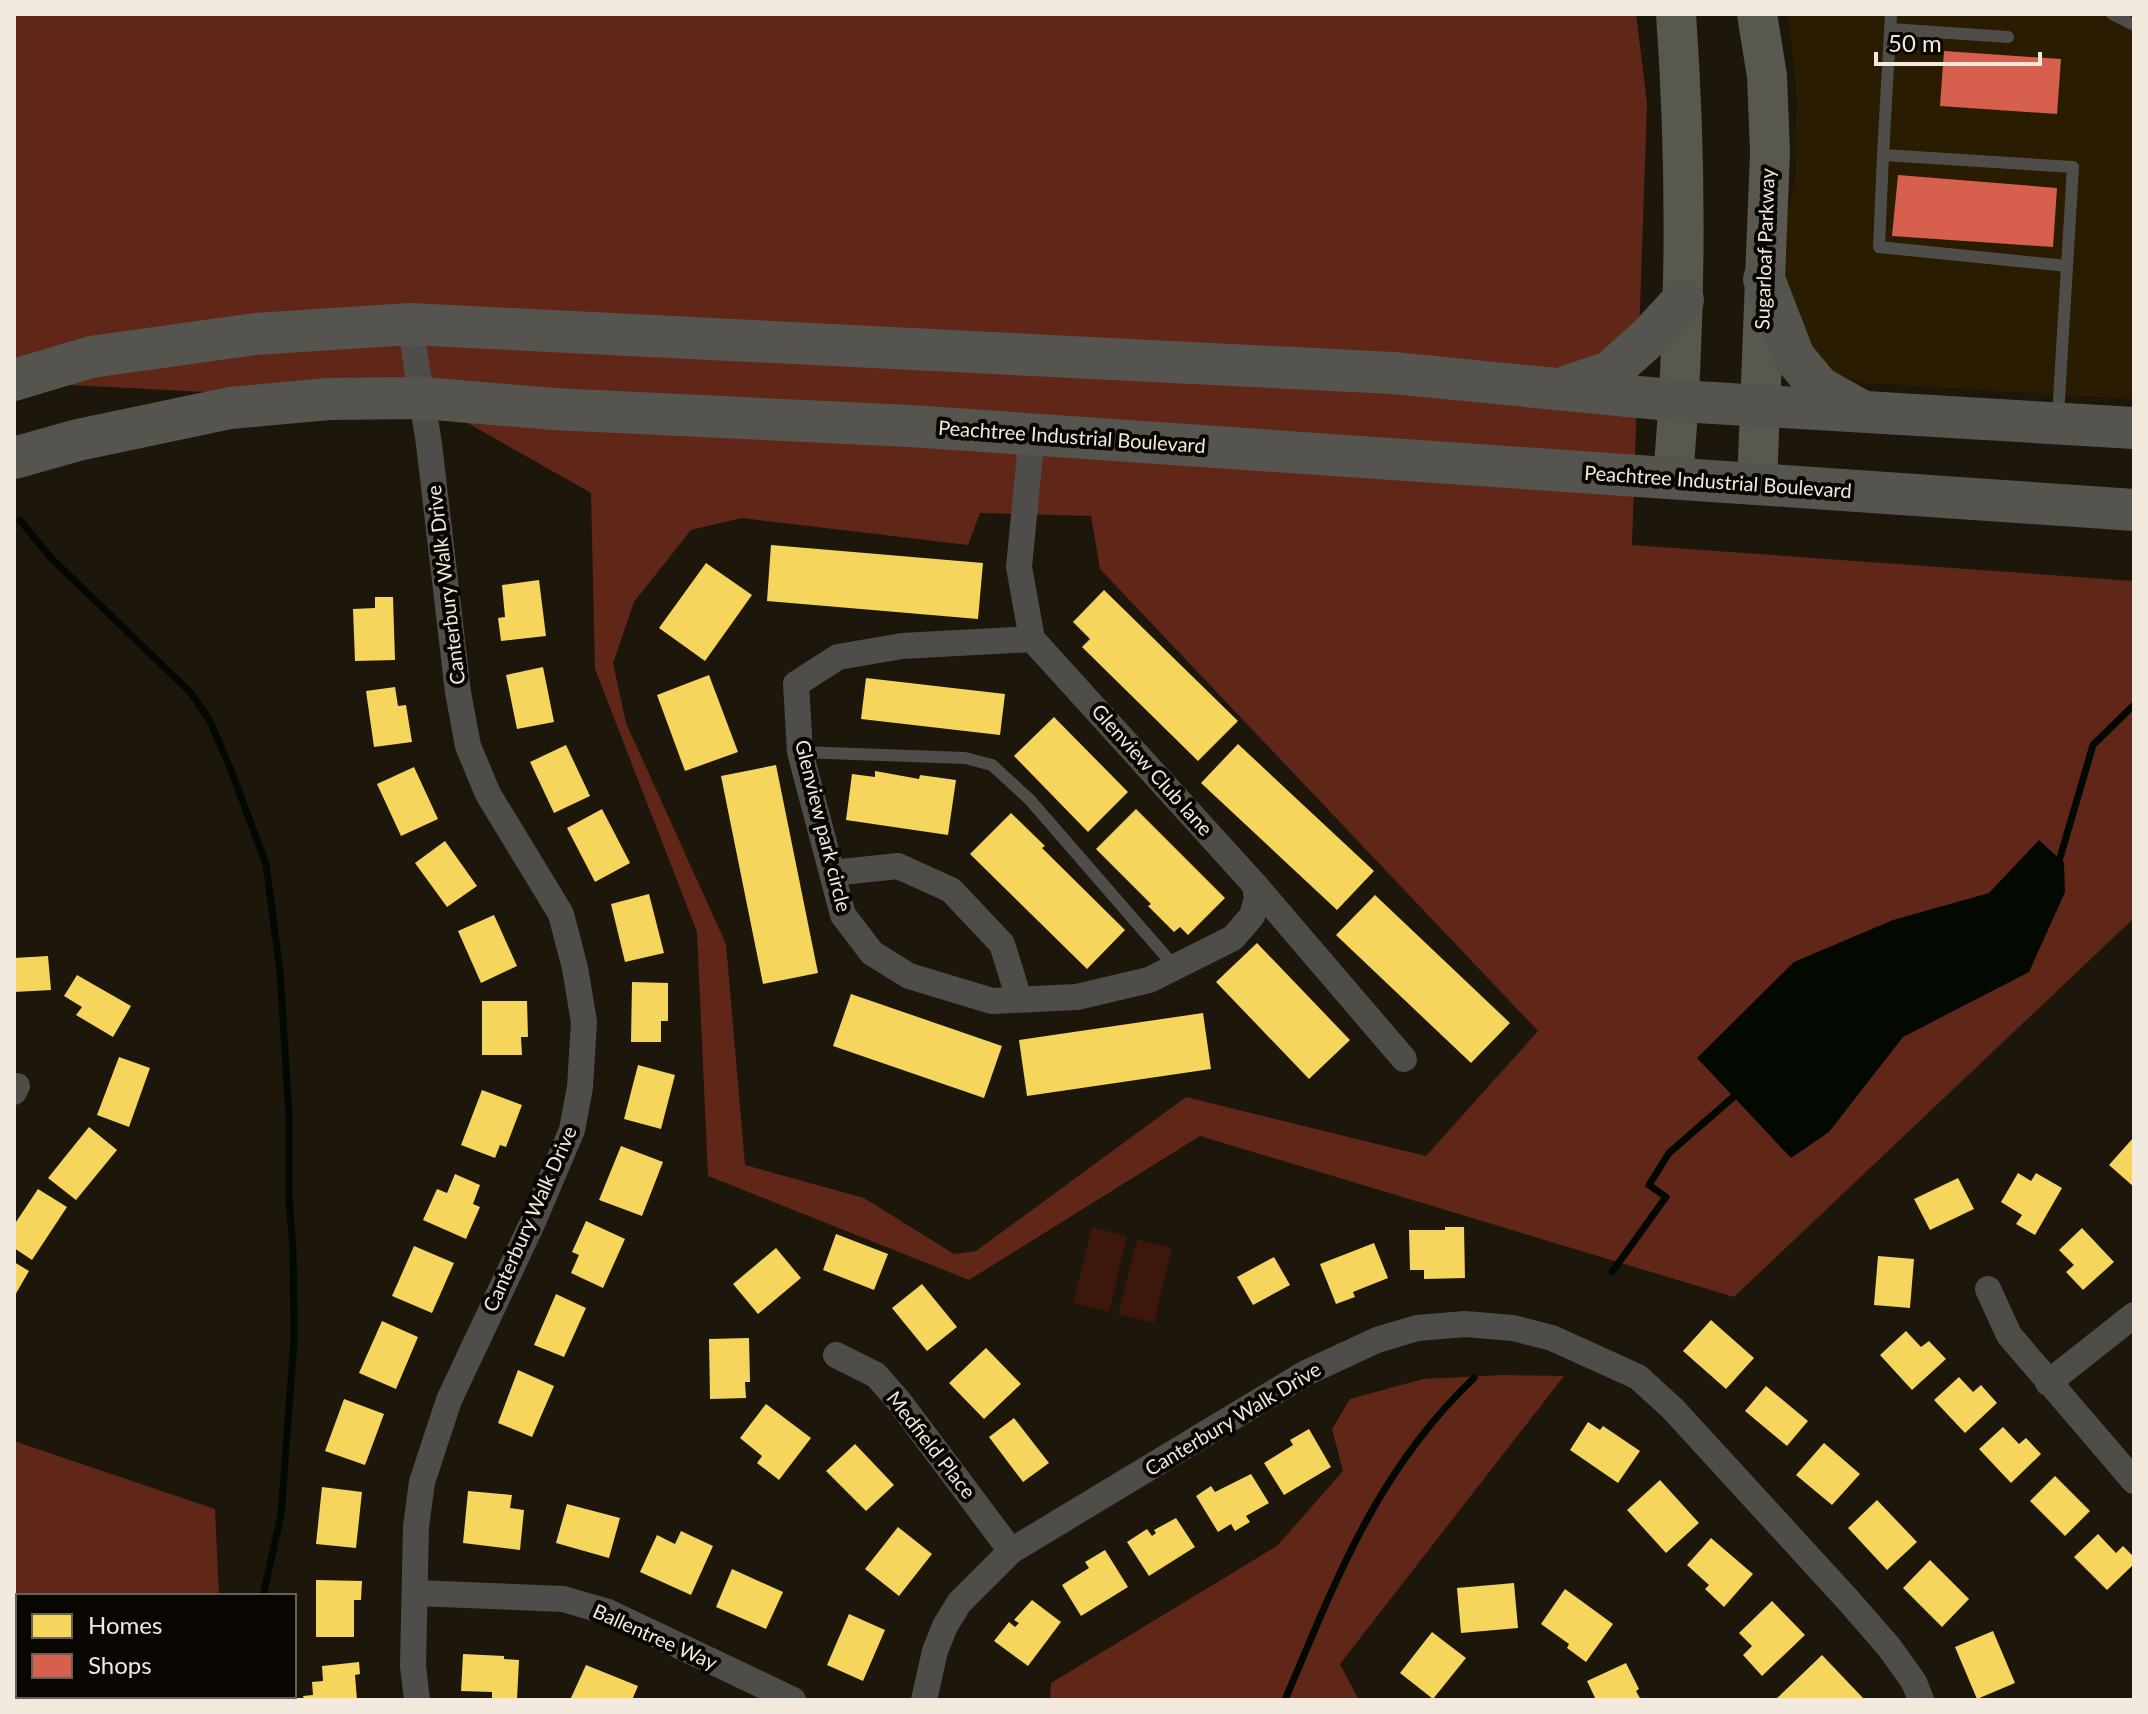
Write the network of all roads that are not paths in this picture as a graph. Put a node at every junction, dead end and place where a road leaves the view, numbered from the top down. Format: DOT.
graph roads {
  1 [pos="1676,14"];
  2 [pos="1757,14"];
  3 [pos="1891,14"];
  4 [pos="2112,14"];
  5 [pos="2134,25"];
  6 [pos="1890,29"];
  7 [pos="2008,37"];
  8 [pos="1883,155"];
  9 [pos="2067,266"];
  10 [pos="1764,279"];
  11 [pos="1683,300"];
  12 [pos="410,324"];
  13 [pos="14,380"];
  14 [pos="1561,388"];
  15 [pos="422,398"];
  16 [pos="1680,401"];
  17 [pos="1758,404"];
  18 [pos="1861,411"];
  19 [pos="2058,423"];
  20 [pos="2134,428"];
  21 [pos="1032,434"];
  22 [pos="14,458"];
  23 [pos="1673,479"];
  24 [pos="1757,485"];
  25 [pos="2134,510"];
  26 [pos="1032,639"];
  27 [pos="800,752"];
  28 [pos="832,873"];
  29 [pos="1255,885"];
  30 [pos="1175,967"];
  31 [pos="1019,999"];
  32 [pos="1404,1059"];
  33 [pos="1988,1289"];
  34 [pos="2134,1315"];
  35 [pos="836,1355"];
  36 [pos="2048,1383"];
  37 [pos="2134,1481"];
  38 [pos="1011,1551"];
  39 [pos="416,1593"];
  40 [pos="417,1700"];
  41 [pos="793,1700"];
  42 [pos="924,1700"];
  43 [pos="1921,1700"];
  1 -- 11 [label="main road"];
  2 -- 10 [label="main road, Sugarloaf Parkway"];
  3 -- 6 [label="lane"];
  4 -- 5 [label="lane"];
  6 -- 7 [label="lane"];
  6 -- 8 [label="lane"];
  8 -- 9 [label="lane"];
  8 -- 9 [label="lane"];
  9 -- 19 [label="lane"];
  10 -- 17 [label="main road, Sugarloaf Parkway"];
  10 -- 18 [label="highway"];
  11 -- 14 [label="highway"];
  11 -- 16 [label="main road"];
  12 -- 13 [label="highway"];
  12 -- 14 [label="highway"];
  12 -- 15 [label="street, Canterbury Walk Drive"];
  14 -- 16 [label="highway"];
  15 -- 21 [label="highway, Peachtree Industrial Boulevard"];
  15 -- 22 [label="highway, Peachtree Industrial Boulevard"];
  15 -- 39 [label="street, Canterbury Walk Drive"];
  16 -- 17 [label="highway"];
  16 -- 23 [label="main road"];
  17 -- 18 [label="highway"];
  17 -- 24 [label="main road, Sugarloaf Parkway"];
  18 -- 19 [label="highway"];
  19 -- 20 [label="highway"];
  21 -- 23 [label="highway, Peachtree Industrial Boulevard"];
  21 -- 26 [label="street"];
  23 -- 24 [label="highway, Peachtree Industrial Boulevard"];
  24 -- 25 [label="highway, Peachtree Industrial Boulevard"];
  26 -- 27 [label="street, Glenview park circle"];
  26 -- 29 [label="street, Glenview Club lane"];
  27 -- 28 [label="street, Glenview park circle"];
  27 -- 30 [label="lane"];
  28 -- 31 [label="street, Glenview park circle"];
  28 -- 31 [label="street"];
  29 -- 30 [label="street, Glenview park circle"];
  29 -- 32 [label="street, Glenview Club lane"];
  30 -- 31 [label="street, Glenview park circle"];
  33 -- 36 [label="street"];
  34 -- 36 [label="street"];
  35 -- 38 [label="street, Medfield Place"];
  36 -- 37 [label="street"];
  38 -- 42 [label="street, Canterbury Walk Drive"];
  38 -- 43 [label="street, Canterbury Walk Drive"];
  39 -- 40 [label="street, Canterbury Walk Drive"];
  39 -- 41 [label="street, Ballentree Way"];
}
